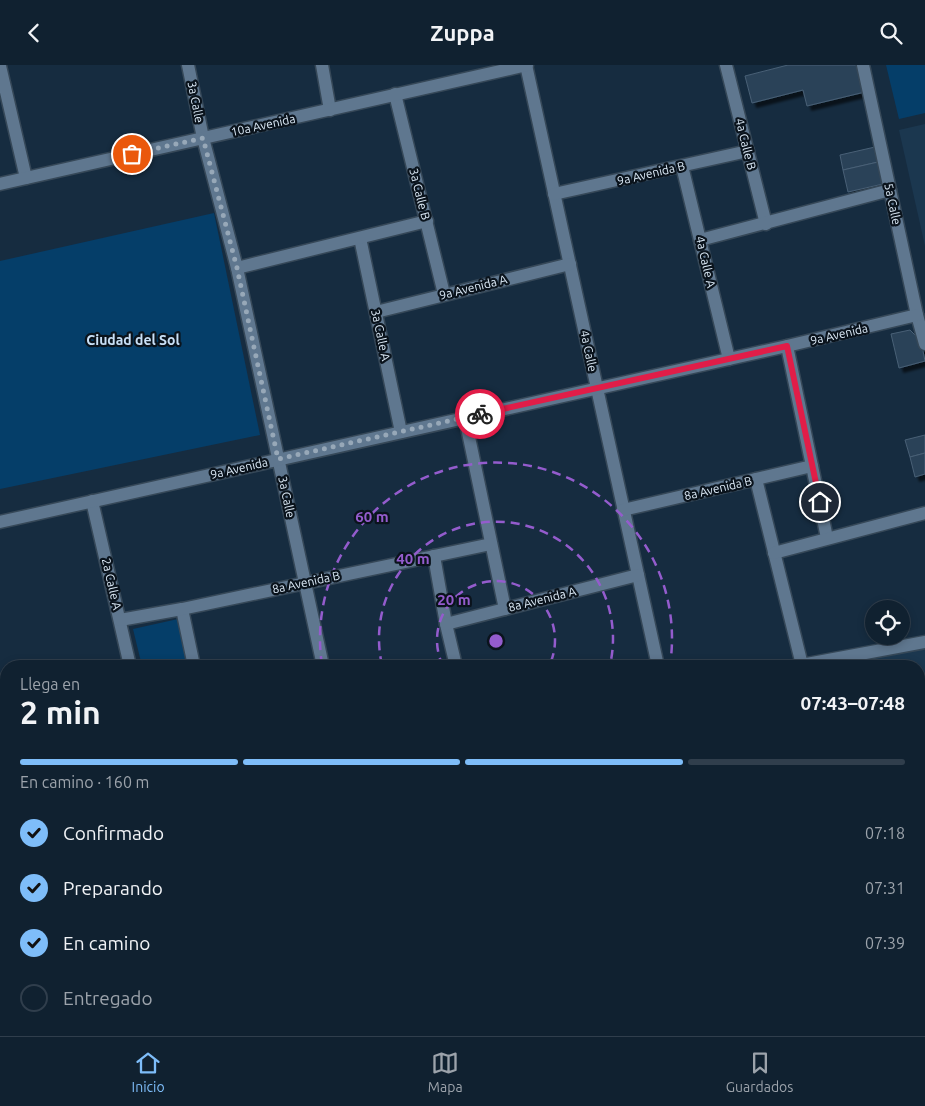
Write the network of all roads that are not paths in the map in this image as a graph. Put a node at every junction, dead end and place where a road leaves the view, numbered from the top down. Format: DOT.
graph roads {
  1 [pos="188,65"];
  2 [pos="322,65"];
  3 [pos="526,65"];
  4 [pos="726,65"];
  5 [pos="862,65"];
  6 [pos="0,67"];
  7 [pos="395,94"];
  8 [pos="330,110"];
  9 [pos="203,138"];
  10 [pos="748,151"];
  11 [pos="682,166"];
  12 [pos="26,178"];
  13 [pos="0,184"];
  14 [pos="890,190"];
  15 [pos="554,194"];
  16 [pos="426,221"];
  17 [pos="766,224"];
  18 [pos="360,238"];
  19 [pos="700,240"];
  20 [pos="570,264"];
  21 [pos="237,268"];
  22 [pos="444,294"];
  23 [pos="376,312"];
  24 [pos="917,315"];
  25 [pos="925,343"];
  26 [pos="787,346"];
  27 [pos="729,359"];
  28 [pos="597,388"];
  29 [pos="465,418"];
  30 [pos="401,432"];
  31 [pos="278,459"];
  32 [pos="812,466"];
  33 [pos="756,479"];
  34 [pos="92,501"];
  35 [pos="623,509"];
  36 [pos="925,513"];
  37 [pos="0,523"];
  38 [pos="827,538"];
  39 [pos="491,544"];
  40 [pos="774,553"];
  41 [pos="434,555"];
  42 [pos="638,575"];
  43 [pos="305,582"];
  44 [pos="182,609"];
  45 [pos="505,609"];
  46 [pos="120,620"];
  47 [pos="446,623"];
  48 [pos="925,642"];
  49 [pos="129,660"];
  50 [pos="193,660"];
  51 [pos="322,660"];
  52 [pos="455,660"];
  53 [pos="657,660"];
  54 [pos="798,660"];
  55 [pos="826,660"];
  1 -- 9 [label="street, 3a Calle"];
  2 -- 8 [label="street"];
  3 -- 7 [label="street, 10a Avenida"];
  3 -- 15 [label="street, 4a Calle"];
  4 -- 10 [label="street, 4a Calle B"];
  5 -- 14 [label="street, 5a Calle"];
  6 -- 12 [label="street"];
  7 -- 8 [label="street, 10a Avenida"];
  7 -- 16 [label="street, 3a Calle B"];
  8 -- 9 [label="street, 10a Avenida"];
  9 -- 12 [label="street, 10a Avenida"];
  9 -- 21 [label="street, 3a Calle"];
  10 -- 11 [label="street, 9a Avenida B"];
  10 -- 17 [label="street, 4a Calle B"];
  11 -- 15 [label="street, 9a Avenida B"];
  11 -- 19 [label="street, 4a Calle A"];
  12 -- 13 [label="street, 10a Avenida"];
  14 -- 17 [label="street"];
  14 -- 24 [label="street, 5a Calle"];
  15 -- 20 [label="street, 4a Calle"];
  16 -- 18 [label="street"];
  16 -- 22 [label="street, 3a Calle B"];
  17 -- 19 [label="street"];
  18 -- 21 [label="street"];
  18 -- 23 [label="street, 3a Calle A"];
  19 -- 27 [label="street, 4a Calle A"];
  20 -- 22 [label="street, 9a Avenida A"];
  20 -- 28 [label="street, 4a Calle"];
  21 -- 31 [label="street, 3a Calle"];
  22 -- 23 [label="street, 9a Avenida A"];
  23 -- 30 [label="street, 3a Calle A"];
  24 -- 25 [label="street, 5a Calle"];
  24 -- 26 [label="street, 9a Avenida"];
  26 -- 27 [label="street, 9a Avenida"];
  26 -- 32 [label="street"];
  27 -- 28 [label="street, 9a Avenida"];
  28 -- 29 [label="street, 9a Avenida"];
  28 -- 35 [label="street, 4a Calle"];
  29 -- 30 [label="street, 9a Avenida"];
  29 -- 39 [label="street"];
  30 -- 31 [label="street, 9a Avenida"];
  31 -- 34 [label="street, 9a Avenida"];
  31 -- 43 [label="street, 3a Calle"];
  32 -- 33 [label="street, 8a Avenida B"];
  32 -- 38 [label="street"];
  33 -- 35 [label="street, 8a Avenida B"];
  33 -- 40 [label="street"];
  34 -- 37 [label="street, 9a Avenida"];
  34 -- 46 [label="street, 2a Calle A"];
  35 -- 42 [label="street, 4a Calle"];
  36 -- 38 [label="street"];
  38 -- 40 [label="street"];
  39 -- 41 [label="street, 8a Avenida B"];
  39 -- 45 [label="street"];
  40 -- 54 [label="street"];
  41 -- 43 [label="street, 8a Avenida B"];
  41 -- 47 [label="street"];
  42 -- 45 [label="street, 8a Avenida A"];
  42 -- 53 [label="street, 4a Calle"];
  43 -- 44 [label="street, 8a Avenida B"];
  43 -- 51 [label="street, 3a Calle"];
  44 -- 46 [label="street, 8a Avenida B"];
  44 -- 50 [label="street"];
  45 -- 47 [label="street, 8a Avenida A"];
  46 -- 49 [label="street, 2a Calle A"];
  47 -- 52 [label="street"];
  48 -- 55 [label="street"];
}
